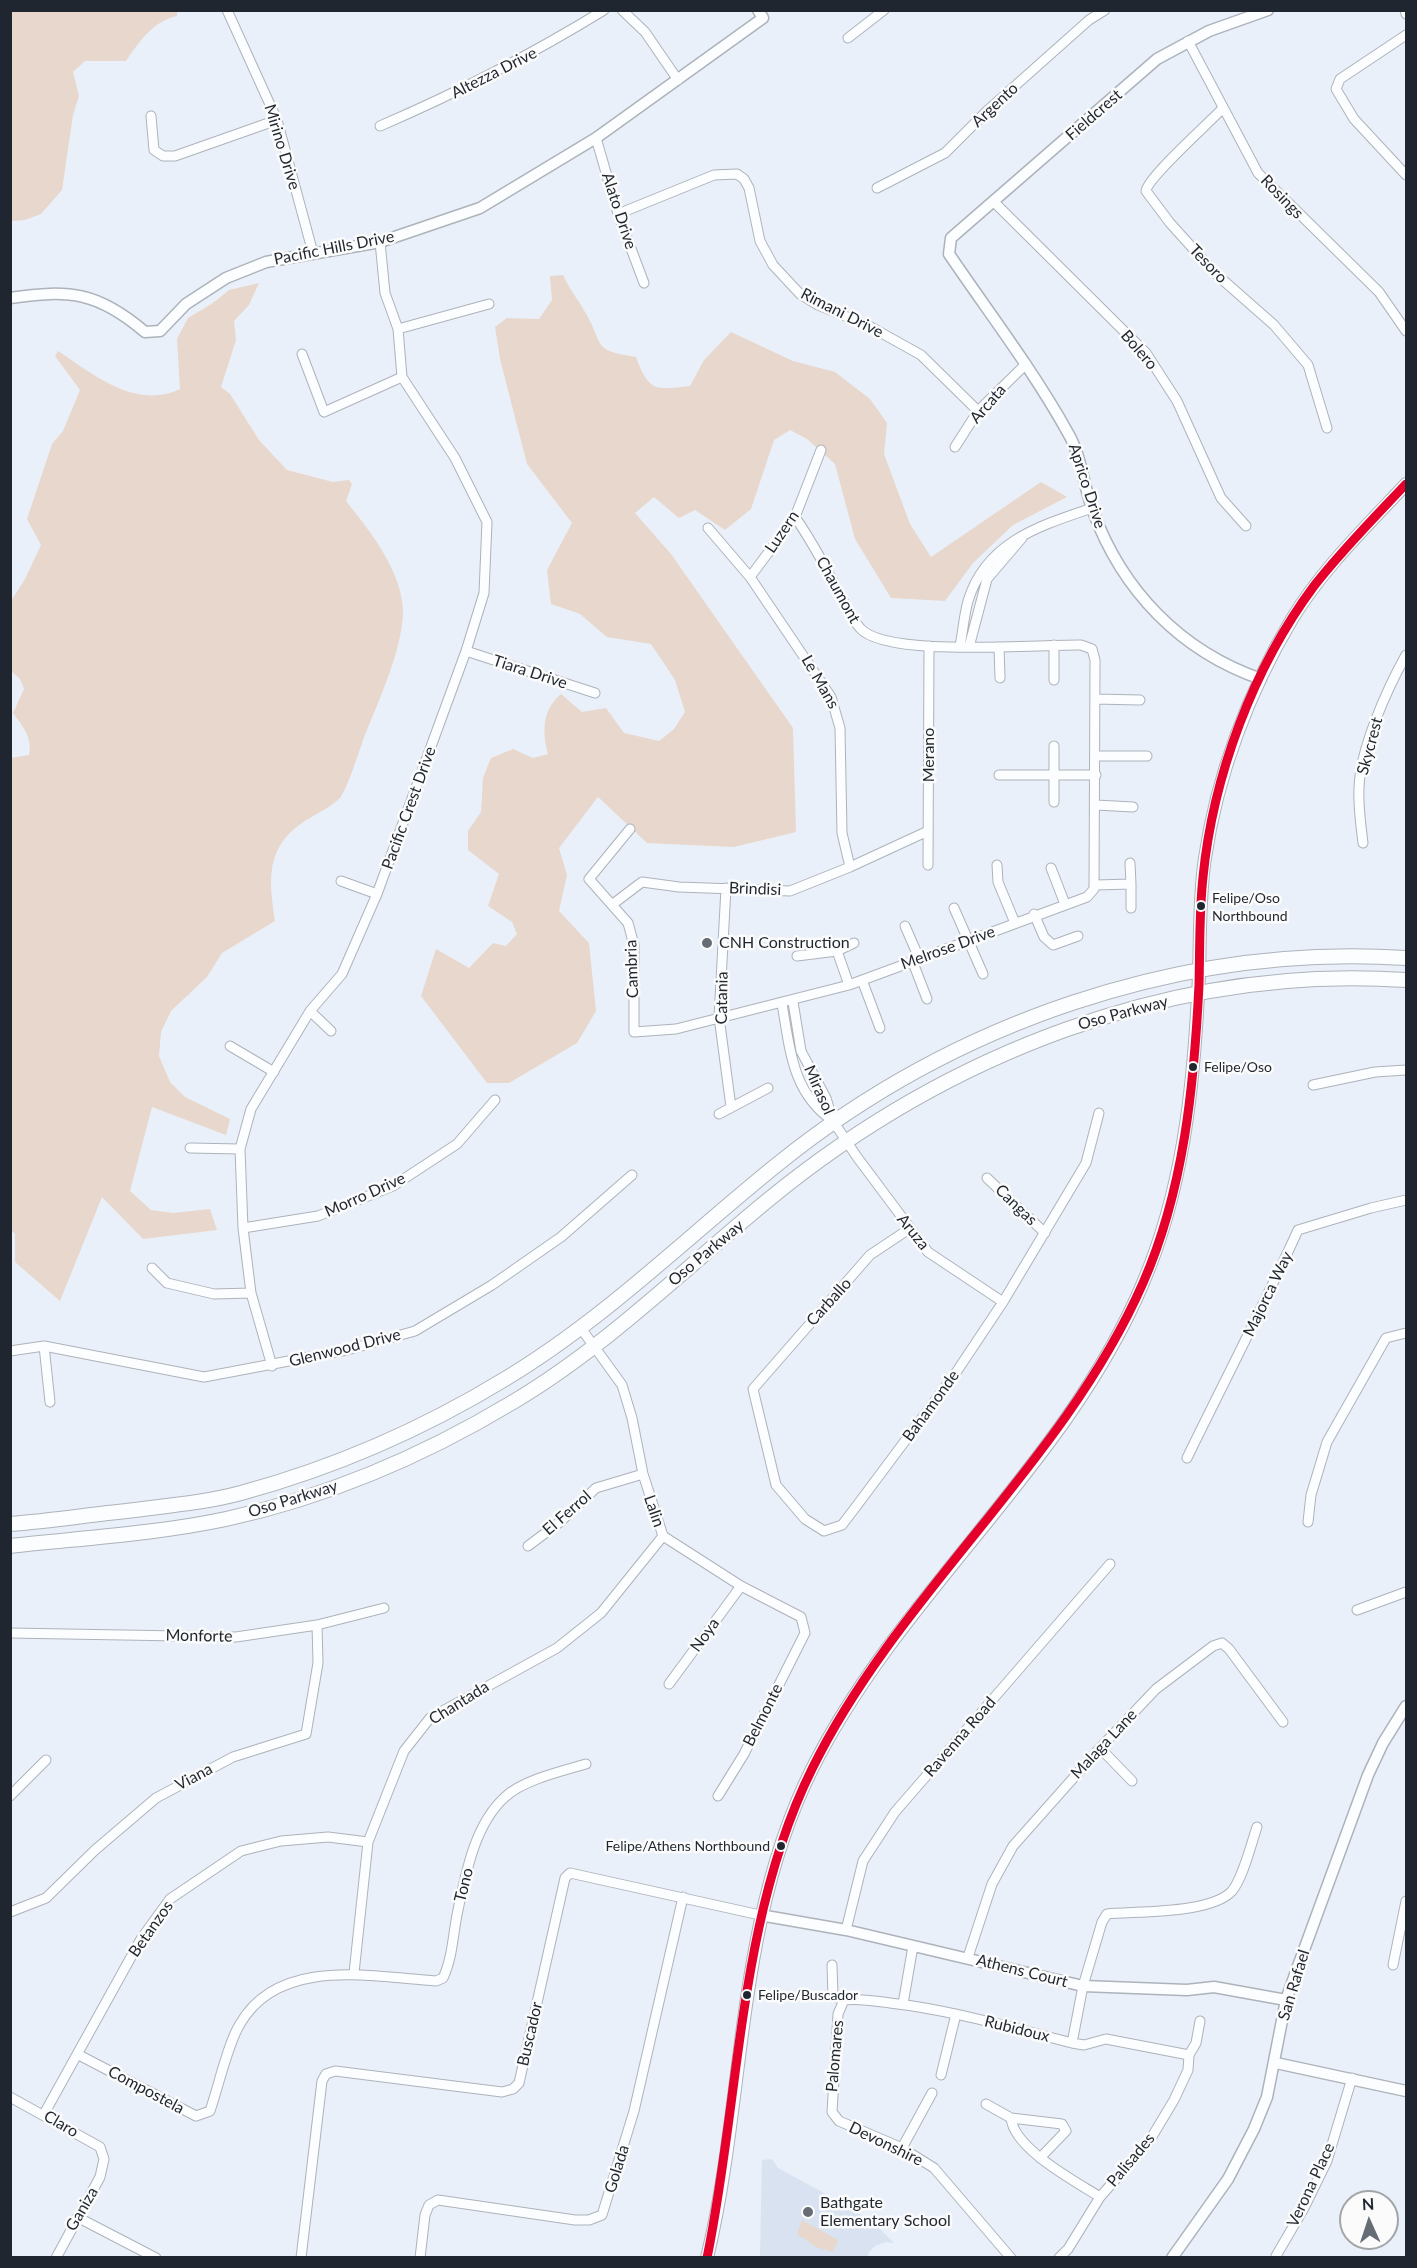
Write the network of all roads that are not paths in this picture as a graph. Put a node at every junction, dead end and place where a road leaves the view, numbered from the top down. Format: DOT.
graph roads {
  1 [pos="227,10"];
  2 [pos="604,10"];
  3 [pos="622,10"];
  4 [pos="758,10"];
  5 [pos="884,10"];
  6 [pos="1105,10"];
  7 [pos="1269,10"];
  8 [pos="1244,14"];
  9 [pos="1407,35"];
  10 [pos="848,38"];
  11 [pos="1188,41"];
  12 [pos="678,80"];
  13 [pos="1222,110"];
  14 [pos="151,116"];
  15 [pos="277,120"];
  16 [pos="380,126"];
  17 [pos="596,138"];
  18 [pos="1407,175"];
  19 [pos="877,188"];
  20 [pos="994,202"];
  21 [pos="618,214"];
  22 [pos="380,242"];
  23 [pos="313,253"];
  24 [pos="949,254"];
  25 [pos="644,283"];
  26 [pos="10,298"];
  27 [pos="489,304"];
  28 [pos="398,329"];
  29 [pos="1407,331"];
  30 [pos="302,354"];
  31 [pos="1026,364"];
  32 [pos="402,377"];
  33 [pos="978,411"];
  34 [pos="1327,428"];
  35 [pos="955,447"];
  36 [pos="821,450"];
  37 [pos="1407,484"];
  38 [pos="1092,508"];
  39 [pos="795,517"];
  40 [pos="1246,526"];
  41 [pos="708,528"];
  42 [pos="750,577"];
  43 [pos="1054,645"];
  44 [pos="929,646"];
  45 [pos="964,647"];
  46 [pos="999,647"];
  47 [pos="466,651"];
  48 [pos="1407,655"];
  49 [pos="1000,678"];
  50 [pos="1261,679"];
  51 [pos="1054,680"];
  52 [pos="595,693"];
  53 [pos="1095,699"];
  54 [pos="1140,700"];
  55 [pos="1054,746"];
  56 [pos="1096,756"];
  57 [pos="1147,756"];
  58 [pos="1054,774"];
  59 [pos="999,775"];
  60 [pos="1096,775"];
  61 [pos="1054,802"];
  62 [pos="1096,805"];
  63 [pos="1133,807"];
  64 [pos="630,829"];
  65 [pos="928,831"];
  66 [pos="1363,843"];
  67 [pos="1130,863"];
  68 [pos="928,865"];
  69 [pos="997,865"];
  70 [pos="850,867"];
  71 [pos="1051,868"];
  72 [pos="341,881"];
  73 [pos="1131,884"];
  74 [pos="1096,885"];
  75 [pos="726,888"];
  76 [pos="377,894"];
  77 [pos="613,904"];
  78 [pos="1065,904"];
  79 [pos="954,908"];
  80 [pos="1131,908"];
  81 [pos="1034,914"];
  82 [pos="1015,923"];
  83 [pos="905,926"];
  84 [pos="1078,936"];
  85 [pos="967,941"];
  86 [pos="854,943"];
  87 [pos="837,951"];
  88 [pos="797,956"];
  89 [pos="1407,958"];
  90 [pos="916,959"];
  91 [pos="1199,970"];
  92 [pos="983,974"];
  93 [pos="862,980"];
  94 [pos="1407,980"];
  95 [pos="849,985"];
  96 [pos="1198,994"];
  97 [pos="927,999"];
  98 [pos="793,1002"];
  99 [pos="782,1004"];
  100 [pos="310,1011"];
  101 [pos="719,1017"];
  102 [pos="880,1028"];
  103 [pos="331,1031"];
  104 [pos="633,1031"];
  105 [pos="230,1046"];
  106 [pos="805,1059"];
  107 [pos="793,1063"];
  108 [pos="1407,1070"];
  109 [pos="274,1072"];
  110 [pos="1313,1085"];
  111 [pos="768,1088"];
  112 [pos="495,1100"];
  113 [pos="731,1107"];
  114 [pos="1099,1113"];
  115 [pos="719,1114"];
  116 [pos="833,1121"];
  117 [pos="846,1140"];
  118 [pos="190,1148"];
  119 [pos="240,1149"];
  120 [pos="632,1175"];
  121 [pos="987,1178"];
  122 [pos="1407,1200"];
  123 [pos="243,1228"];
  124 [pos="909,1229"];
  125 [pos="1045,1233"];
  126 [pos="152,1268"];
  127 [pos="251,1293"];
  128 [pos="1003,1302"];
  129 [pos="580,1327"];
  130 [pos="1407,1333"];
  131 [pos="44,1346"];
  132 [pos="595,1347"];
  133 [pos="10,1351"];
  134 [pos="272,1366"];
  135 [pos="756,1383"];
  136 [pos="50,1402"];
  137 [pos="1187,1458"];
  138 [pos="643,1474"];
  139 [pos="1308,1522"];
  140 [pos="10,1524"];
  141 [pos="663,1536"];
  142 [pos="10,1546"];
  143 [pos="528,1546"];
  144 [pos="1110,1564"];
  145 [pos="741,1586"];
  146 [pos="1407,1592"];
  147 [pos="384,1608"];
  148 [pos="1357,1610"];
  149 [pos="317,1625"];
  150 [pos="10,1632"];
  151 [pos="805,1633"];
  152 [pos="669,1684"];
  153 [pos="1407,1706"];
  154 [pos="1283,1722"];
  155 [pos="1100,1748"];
  156 [pos="45,1760"];
  157 [pos="586,1764"];
  158 [pos="1132,1781"];
  159 [pos="10,1796"];
  160 [pos="718,1796"];
  161 [pos="1257,1827"];
  162 [pos="368,1842"];
  163 [pos="683,1898"];
  164 [pos="1407,1901"];
  165 [pos="10,1912"];
  166 [pos="760,1915"];
  167 [pos="846,1930"];
  168 [pos="913,1946"];
  169 [pos="968,1957"];
  170 [pos="832,1965"];
  171 [pos="1393,1965"];
  172 [pos="354,1973"];
  173 [pos="1083,1986"];
  174 [pos="844,2000"];
  175 [pos="1286,2000"];
  176 [pos="903,2004"];
  177 [pos="956,2014"];
  178 [pos="1200,2021"];
  179 [pos="1072,2043"];
  180 [pos="77,2054"];
  181 [pos="1189,2055"];
  182 [pos="1275,2063"];
  183 [pos="941,2075"];
  184 [pos="1352,2078"];
  185 [pos="1407,2091"];
  186 [pos="932,2093"];
  187 [pos="10,2097"];
  188 [pos="986,2104"];
  189 [pos="832,2112"];
  190 [pos="44,2114"];
  191 [pos="1011,2118"];
  192 [pos="902,2148"];
  193 [pos="1040,2158"];
  194 [pos="104,2159"];
  195 [pos="1101,2197"];
  196 [pos="77,2217"];
  197 [pos="1276,2256"];
  198 [pos="56,2258"];
  199 [pos="156,2258"];
  200 [pos="301,2258"];
  201 [pos="420,2258"];
  202 [pos="707,2258"];
  203 [pos="1011,2258"];
  204 [pos="1059,2258"];
  205 [pos="1172,2258"];
  1 -- 15 [label="street, Mirino Drive"];
  2 -- 16 [label="street, Altezza Drive"];
  3 -- 12 [label="street"];
  4 -- 12 [label="street, Pacific Hills Drive"];
  5 -- 10 [label="street"];
  6 -- 19 [label="street, Argento"];
  7 -- 8 [label="street, Fieldcrest"];
  8 -- 11 [label="street, Fieldcrest"];
  9 -- 18 [label="street"];
  11 -- 13 [label="street, Rosings"];
  11 -- 20 [label="street, Fieldcrest"];
  12 -- 17 [label="street, Pacific Hills Drive"];
  13 -- 29 [label="street, Rosings"];
  13 -- 34 [label="street, Tesoro"];
  14 -- 15 [label="street"];
  15 -- 23 [label="street, Mirino Drive"];
  17 -- 21 [label="street, Alato Drive"];
  17 -- 22 [label="street, Pacific Hills Drive"];
  20 -- 24 [label="street, Fieldcrest"];
  20 -- 40 [label="street, Bolero"];
  21 -- 25 [label="street, Alato Drive"];
  21 -- 33 [label="street, Rimani Drive"];
  22 -- 23 [label="street, Pacific Hills Drive"];
  22 -- 28 [label="street, Pacific Crest Drive"];
  23 -- 26 [label="street, Pacific Hills Drive"];
  24 -- 31 [label="street, Aprico Drive"];
  27 -- 28 [label="street"];
  28 -- 32 [label="street, Pacific Crest Drive"];
  30 -- 32 [label="street"];
  31 -- 33 [label="street, Arcata"];
  31 -- 38 [label="street, Aprico Drive"];
  32 -- 47 [label="street, Pacific Crest Drive"];
  33 -- 35 [label="street, Arcata"];
  36 -- 39 [label="street, Luzern"];
  37 -- 50 [label="main road"];
  38 -- 45 [label="street"];
  38 -- 50 [label="street, Aprico Drive"];
  39 -- 42 [label="street, Luzern"];
  39 -- 44 [label="street, Chaumont"];
  41 -- 42 [label="street, Le Mans"];
  42 -- 70 [label="street, Le Mans"];
  43 -- 46 [label="street"];
  43 -- 51 [label="street"];
  43 -- 53 [label="street"];
  44 -- 45 [label="street, Chaumont"];
  44 -- 65 [label="street, Merano"];
  45 -- 46 [label="street"];
  46 -- 49 [label="street"];
  47 -- 52 [label="street, Tiara Drive"];
  47 -- 76 [label="street, Pacific Crest Drive"];
  48 -- 66 [label="street, Skycrest"];
  50 -- 91 [label="main road"];
  53 -- 54 [label="street"];
  53 -- 56 [label="street"];
  55 -- 58 [label="street"];
  56 -- 57 [label="street"];
  56 -- 60 [label="street"];
  58 -- 59 [label="street"];
  58 -- 60 [label="street"];
  58 -- 61 [label="street"];
  60 -- 62 [label="street"];
  62 -- 63 [label="street"];
  62 -- 74 [label="street"];
  64 -- 77 [label="street, Cambria"];
  65 -- 68 [label="street, Merano"];
  65 -- 70 [label="street, Brindisi"];
  67 -- 73 [label="street"];
  69 -- 82 [label="street"];
  70 -- 75 [label="street, Brindisi"];
  71 -- 78 [label="street"];
  72 -- 76 [label="street"];
  73 -- 74 [label="street"];
  73 -- 80 [label="street"];
  74 -- 78 [label="street, Melrose Drive"];
  75 -- 77 [label="street, Brindisi"];
  75 -- 101 [label="street, Catania"];
  76 -- 100 [label="street, Pacific Crest Drive"];
  77 -- 104 [label="street, Cambria"];
  78 -- 81 [label="street, Melrose Drive"];
  79 -- 85 [label="street"];
  81 -- 82 [label="street, Melrose Drive"];
  81 -- 84 [label="street"];
  82 -- 85 [label="street, Melrose Drive"];
  83 -- 90 [label="street"];
  85 -- 90 [label="street, Melrose Drive"];
  85 -- 92 [label="street"];
  86 -- 87 [label="street"];
  87 -- 88 [label="street"];
  87 -- 95 [label="street"];
  89 -- 91 [label="main road, Oso Parkway"];
  90 -- 93 [label="street, Melrose Drive"];
  90 -- 97 [label="street"];
  91 -- 96 [label="main road"];
  91 -- 116 [label="main road, Oso Parkway"];
  93 -- 95 [label="street, Melrose Drive"];
  93 -- 102 [label="street"];
  94 -- 96 [label="main road, Oso Parkway"];
  95 -- 98 [label="street, Melrose Drive"];
  96 -- 117 [label="main road, Oso Parkway"];
  96 -- 166 [label="main road"];
  98 -- 99 [label="street, Melrose Drive"];
  98 -- 106 [label="street, Mirasol"];
  99 -- 101 [label="street, Melrose Drive"];
  99 -- 107 [label="street, Mirasol"];
  100 -- 103 [label="street"];
  100 -- 109 [label="street, Pacific Crest Drive"];
  101 -- 104 [label="street, Melrose Drive"];
  101 -- 113 [label="street, Catania"];
  105 -- 109 [label="street"];
  106 -- 107 [label="street, Mirasol"];
  106 -- 116 [label="street, Mirasol"];
  107 -- 116 [label="street, Mirasol"];
  108 -- 110 [label="street"];
  109 -- 119 [label="street, Pacific Crest Drive"];
  111 -- 113 [label="street"];
  112 -- 123 [label="street, Morro Drive"];
  113 -- 115 [label="street"];
  114 -- 125 [label="street, Bahamonde"];
  116 -- 117 [label="street, Mirasol"];
  116 -- 129 [label="main road, Oso Parkway"];
  117 -- 124 [label="street, Aruza"];
  117 -- 132 [label="main road, Oso Parkway"];
  118 -- 119 [label="street"];
  119 -- 123 [label="street, Pacific Crest Drive"];
  120 -- 134 [label="street, Glenwood Drive"];
  121 -- 125 [label="street, Cangas"];
  122 -- 137 [label="street, Majorca Way"];
  123 -- 127 [label="street, Pacific Crest Drive"];
  124 -- 128 [label="street, Aruza"];
  124 -- 135 [label="street, Carballo"];
  125 -- 128 [label="street, Bahamonde"];
  126 -- 127 [label="street"];
  127 -- 134 [label="street, Pacific Crest Drive"];
  128 -- 135 [label="street, Bahamonde"];
  129 -- 132 [label="street, Lalin"];
  129 -- 140 [label="main road, Oso Parkway"];
  130 -- 139 [label="street"];
  131 -- 133 [label="street, Glenwood Drive"];
  131 -- 134 [label="street, Glenwood Drive"];
  131 -- 136 [label="street"];
  132 -- 138 [label="street, Lalin"];
  132 -- 142 [label="main road, Oso Parkway"];
  138 -- 141 [label="street, Lalin"];
  138 -- 143 [label="street, El Ferrol"];
  141 -- 145 [label="street, Lalin"];
  141 -- 162 [label="street, Chantada"];
  144 -- 167 [label="street, Ravenna Road"];
  145 -- 151 [label="street, Lalin"];
  145 -- 152 [label="street, Noya"];
  146 -- 148 [label="street"];
  147 -- 149 [label="street, Monforte"];
  149 -- 150 [label="street, Monforte"];
  149 -- 165 [label="street, Viana"];
  151 -- 160 [label="street, Belmonte"];
  153 -- 175 [label="street, San Rafael"];
  154 -- 155 [label="street, Malaga Lane"];
  155 -- 158 [label="street"];
  155 -- 169 [label="street, Malaga Lane"];
  156 -- 159 [label="street"];
  157 -- 172 [label="street, Tono"];
  161 -- 173 [label="street"];
  162 -- 172 [label="street, Chantada"];
  162 -- 180 [label="street, Betanzos"];
  163 -- 166 [label="street, Buscador"];
  163 -- 200 [label="street, Buscador"];
  163 -- 201 [label="street, Golada"];
  164 -- 171 [label="street"];
  166 -- 167 [label="street, Athens Court"];
  166 -- 202 [label="main road"];
  167 -- 168 [label="street, Athens Court"];
  168 -- 169 [label="street, Athens Court"];
  168 -- 176 [label="street"];
  169 -- 173 [label="street, Athens Court"];
  170 -- 174 [label="street"];
  172 -- 180 [label="street, Compostela"];
  173 -- 175 [label="street, Athens Court"];
  173 -- 179 [label="street"];
  174 -- 176 [label="street, Rubidoux"];
  174 -- 189 [label="street, Palomares"];
  175 -- 182 [label="street, San Rafael"];
  176 -- 177 [label="street, Rubidoux"];
  177 -- 179 [label="street, Rubidoux"];
  177 -- 183 [label="street"];
  178 -- 181 [label="street, Palisades"];
  179 -- 181 [label="street, Rubidoux"];
  180 -- 190 [label="street, Betanzos"];
  181 -- 195 [label="street, Palisades"];
  182 -- 184 [label="street"];
  182 -- 205 [label="street, San Rafael"];
  184 -- 185 [label="street"];
  184 -- 197 [label="street, Verona Place"];
  186 -- 192 [label="street"];
  187 -- 190 [label="street, Claro"];
  188 -- 191 [label="street"];
  189 -- 192 [label="street, Devonshire"];
  190 -- 194 [label="street, Claro"];
  191 -- 193 [label="street"];
  191 -- 193 [label="street"];
  192 -- 203 [label="street, Devonshire"];
  193 -- 195 [label="street"];
  194 -- 196 [label="street, Ganiza"];
  195 -- 204 [label="street, Palisades"];
  196 -- 198 [label="street, Ganiza"];
  196 -- 199 [label="street"];
}
